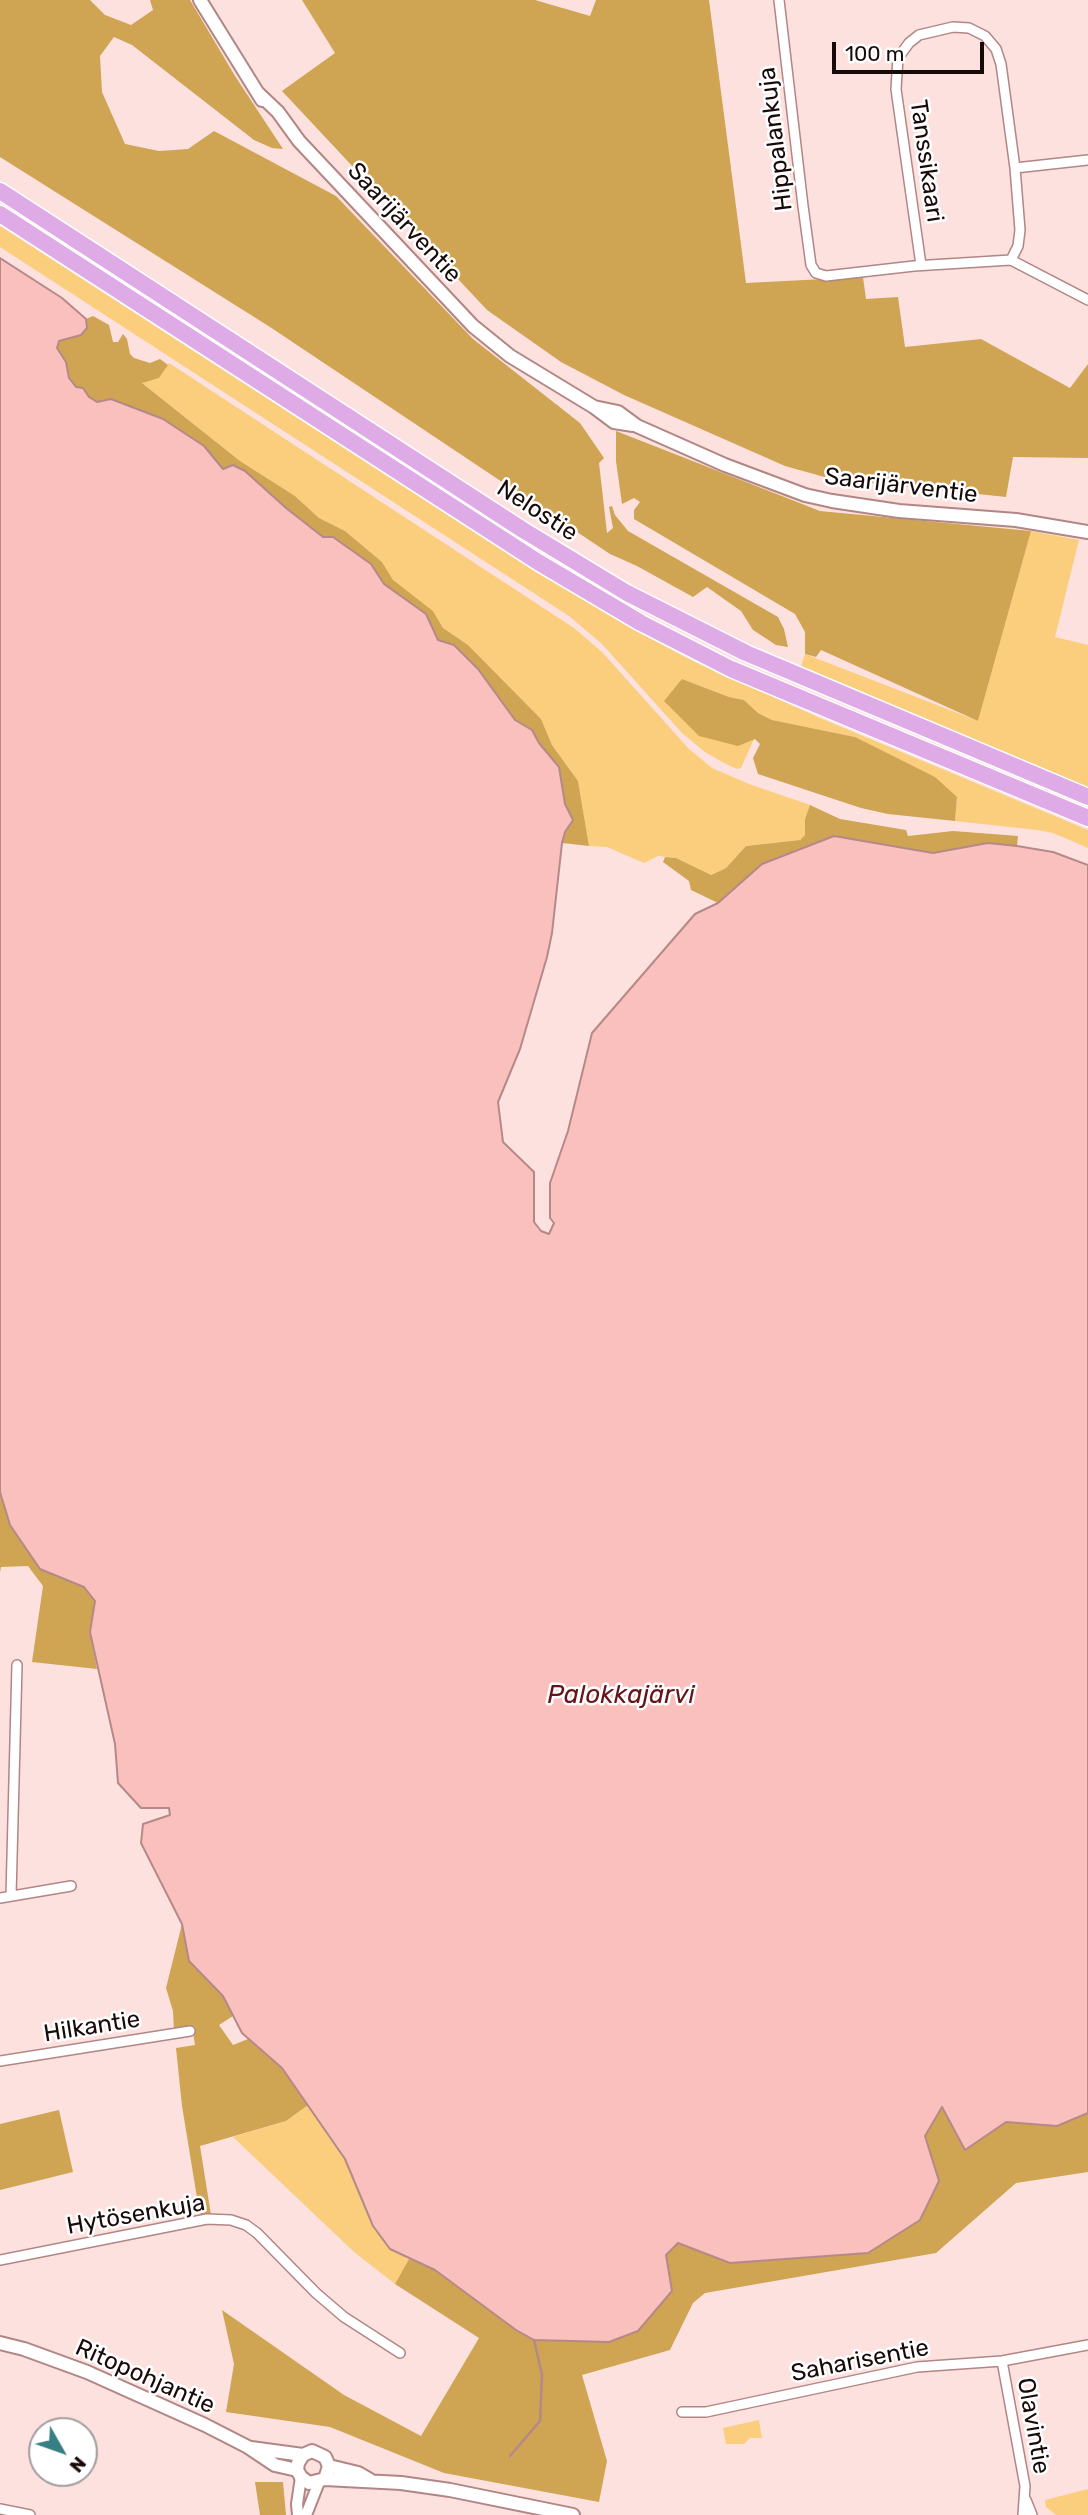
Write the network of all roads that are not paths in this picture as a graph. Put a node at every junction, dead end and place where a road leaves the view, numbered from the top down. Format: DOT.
graph roads {
  1 [pos="200,0"];
  2 [pos="779,0"];
  3 [pos="1088,160"];
  4 [pos="1015,168"];
  5 [pos="0,191"];
  6 [pos="0,214"];
  7 [pos="1011,260"];
  8 [pos="921,265"];
  9 [pos="1088,300"];
  10 [pos="1088,532"];
  11 [pos="1088,797"];
  12 [pos="1088,818"];
  13 [pos="17,1665"];
  14 [pos="71,1886"];
  15 [pos="11,1896"];
  16 [pos="0,1898"];
  17 [pos="190,2031"];
  18 [pos="0,2062"];
  19 [pos="0,2260"];
  20 [pos="0,2336"];
  21 [pos="0,2343"];
  22 [pos="1088,2346"];
  23 [pos="24,2349"];
  24 [pos="400,2353"];
  25 [pos="1002,2361"];
  26 [pos="682,2412"];
  27 [pos="248,2447"];
  28 [pos="303,2455"];
  29 [pos="299,2474"];
  30 [pos="324,2476"];
  31 [pos="1026,2498"];
  32 [pos="0,2509"];
  33 [pos="30,2515"];
  34 [pos="298,2515"];
  35 [pos="306,2515"];
  36 [pos="573,2515"];
  37 [pos="1023,2515"];
  38 [pos="1032,2515"];
  1 -- 10 [label="main road, Saarijärventie"];
  2 -- 8 [label="street, Hippalankuja"];
  3 -- 4 [label="street"];
  4 -- 7 [label="street, Tanssikaari"];
  4 -- 8 [label="street, Tanssikaari"];
  5 -- 11 [label="highway, Nelostie"];
  6 -- 12 [label="highway, Nelostie"];
  7 -- 8 [label="street"];
  7 -- 9 [label="street"];
  13 -- 15 [label="street"];
  14 -- 15 [label="street"];
  15 -- 16 [label="street"];
  17 -- 18 [label="street, Hilkantie"];
  19 -- 24 [label="street, Hytösenkuja"];
  20 -- 23 [label="main road, Ritopohjantie"];
  21 -- 23 [label="main road, Ritopohjantie"];
  22 -- 25 [label="street, Saharisentie"];
  23 -- 27 [label="main road, Ritopohjantie"];
  25 -- 26 [label="street, Saharisentie"];
  25 -- 31 [label="street, Olavintie"];
  27 -- 28 [label="main road, Ritopohjantie"];
  27 -- 29 [label="main road, Ritopohjantie"];
  28 -- 29 [label="main road"];
  28 -- 30 [label="main road"];
  29 -- 30 [label="main road"];
  29 -- 34 [label="street"];
  30 -- 35 [label="street"];
  30 -- 36 [label="main road"];
  31 -- 37 [label="street, Olavintie"];
  31 -- 38 [label="street, Olavintie"];
  32 -- 33 [label="street"];
}
